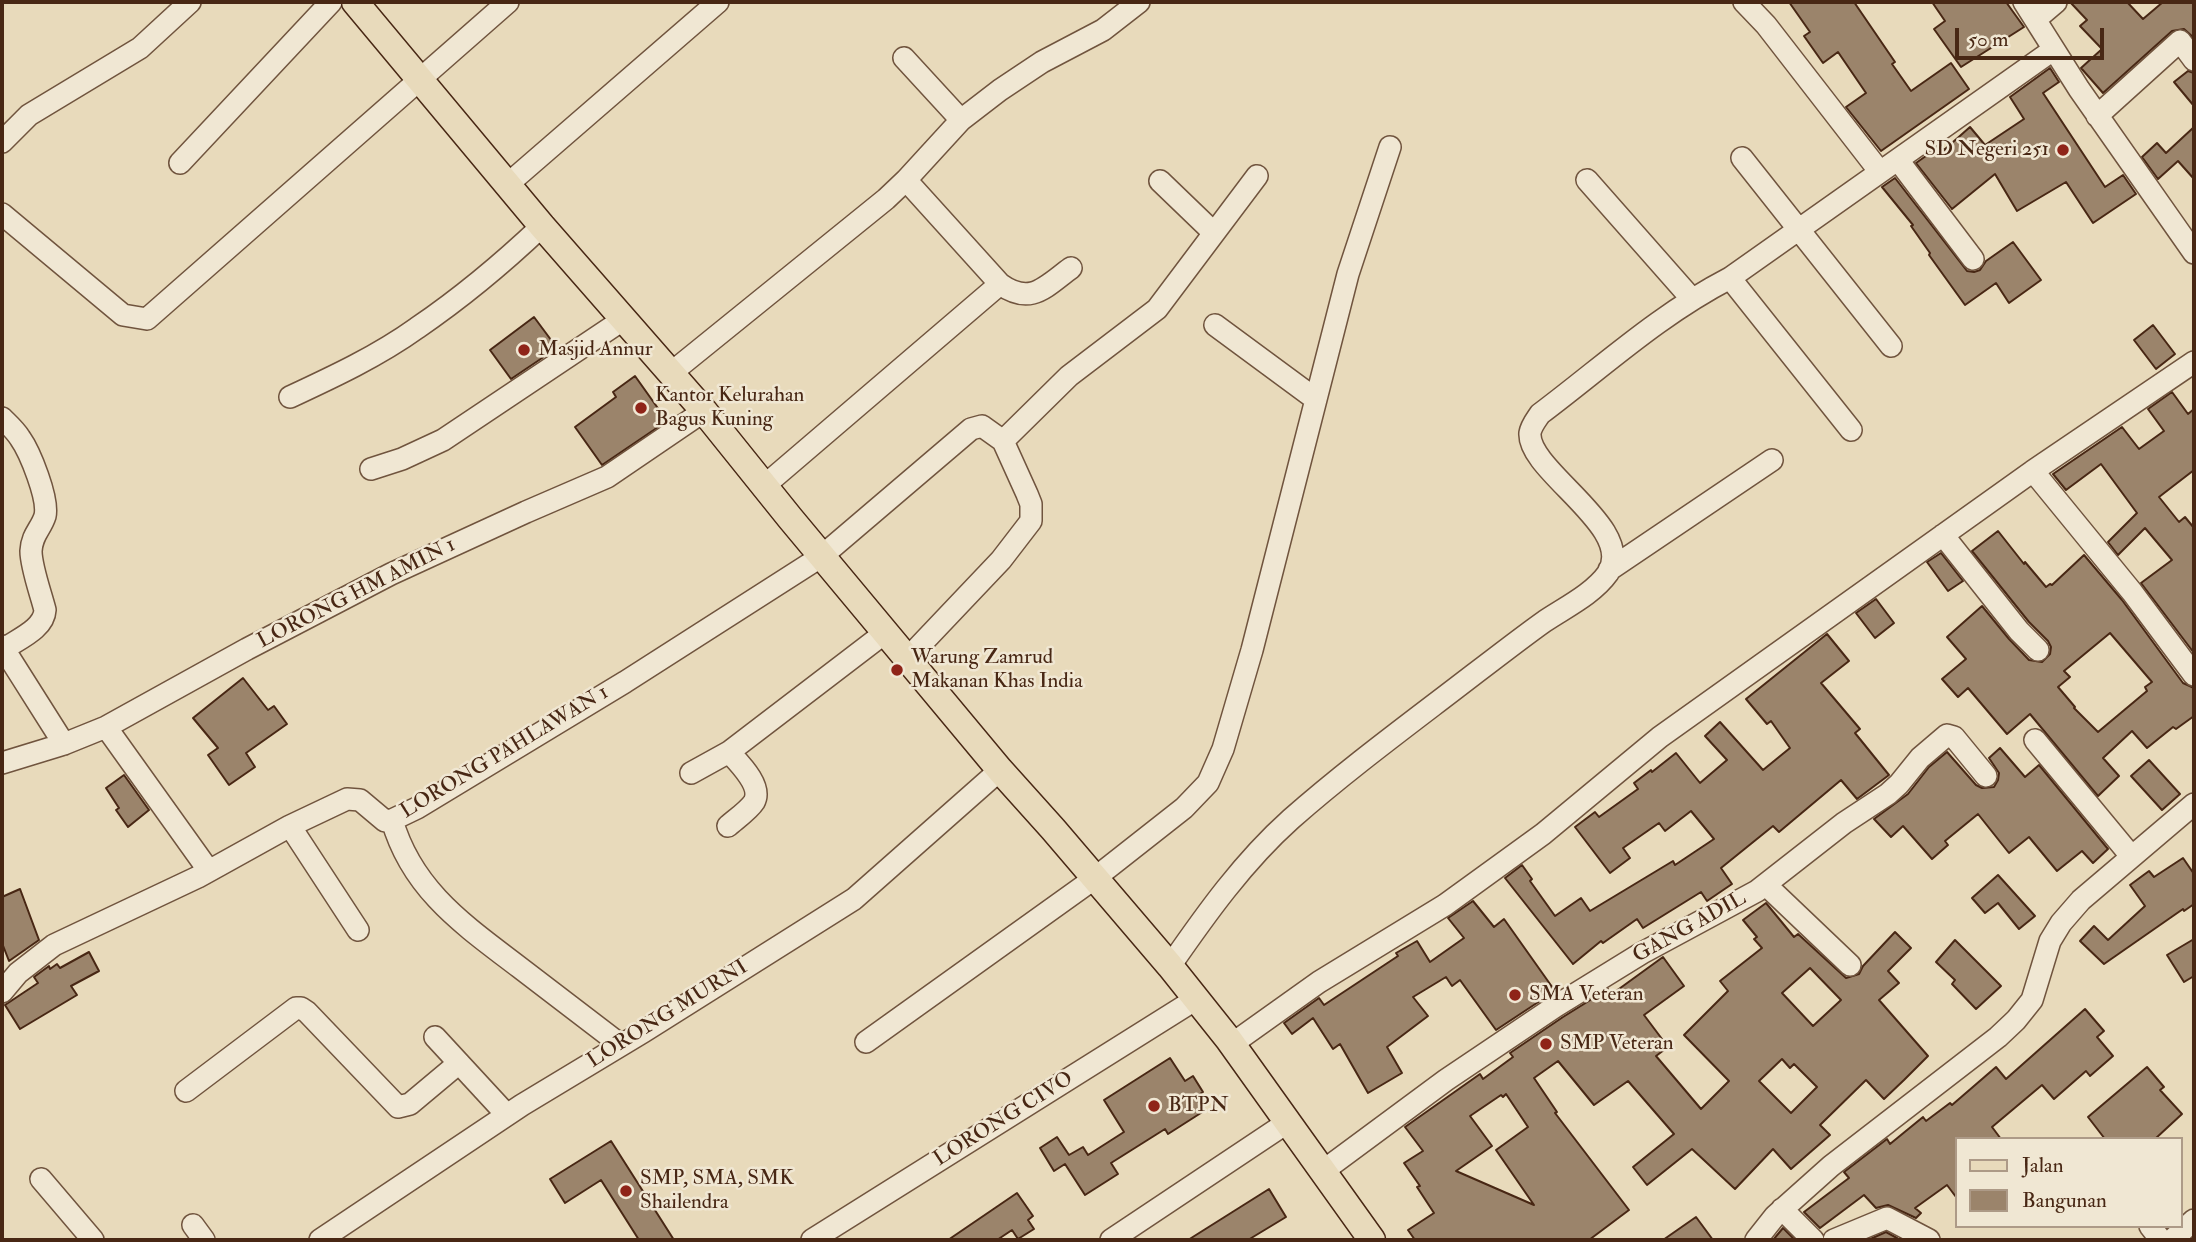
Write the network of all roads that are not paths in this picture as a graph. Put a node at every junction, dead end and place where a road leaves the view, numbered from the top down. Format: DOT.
graph roads {
  1 [pos="190,2"];
  2 [pos="331,2"];
  3 [pos="355,2"];
  4 [pos="508,2"];
  5 [pos="718,2"];
  6 [pos="1139,2"];
  7 [pos="1744,2"];
  8 [pos="2056,2"];
  9 [pos="2030,10"];
  10 [pos="2187,34"];
  11 [pos="2053,50"];
  12 [pos="904,58"];
  13 [pos="2194,61"];
  14 [pos="421,80"];
  15 [pos="2097,116"];
  16 [pos="961,120"];
  17 [pos="2,142"];
  18 [pos="1390,147"];
  19 [pos="1742,158"];
  20 [pos="1898,160"];
  21 [pos="180,163"];
  22 [pos="1880,172"];
  23 [pos="1257,176"];
  24 [pos="906,180"];
  25 [pos="1587,180"];
  26 [pos="1160,181"];
  27 [pos="508,184"];
  28 [pos="2,214"];
  29 [pos="542,226"];
  30 [pos="1799,229"];
  31 [pos="1214,233"];
  32 [pos="2194,253"];
  33 [pos="1973,258"];
  34 [pos="1071,268"];
  35 [pos="1730,278"];
  36 [pos="1000,284"];
  37 [pos="1691,298"];
  38 [pos="624,319"];
  39 [pos="1215,325"];
  40 [pos="1891,346"];
  41 [pos="2194,362"];
  42 [pos="671,373"];
  43 [pos="290,397"];
  44 [pos="1314,398"];
  45 [pos="704,411"];
  46 [pos="2,418"];
  47 [pos="1851,430"];
  48 [pos="1003,441"];
  49 [pos="1772,460"];
  50 [pos="371,469"];
  51 [pos="2033,471"];
  52 [pos="764,486"];
  53 [pos="1943,534"];
  54 [pos="822,556"];
  55 [pos="1609,570"];
  56 [pos="886,632"];
  57 [pos="3,648"];
  58 [pos="2038,650"];
  59 [pos="908,658"];
  60 [pos="2194,675"];
  61 [pos="106,727"];
  62 [pos="2035,740"];
  63 [pos="64,744"];
  64 [pos="730,752"];
  65 [pos="2,763"];
  66 [pos="1000,770"];
  67 [pos="691,773"];
  68 [pos="1986,776"];
  69 [pos="2194,804"];
  70 [pos="392,820"];
  71 [pos="290,826"];
  72 [pos="728,826"];
  73 [pos="2131,856"];
  74 [pos="209,871"];
  75 [pos="1095,877"];
  76 [pos="1766,885"];
  77 [pos="358,930"];
  78 [pos="1850,965"];
  79 [pos="1170,966"];
  80 [pos="2,992"];
  81 [pos="1196,999"];
  82 [pos="435,1037"];
  83 [pos="866,1042"];
  84 [pos="1232,1044"];
  85 [pos="621,1045"];
  86 [pos="459,1063"];
  87 [pos="186,1091"];
  88 [pos="507,1115"];
  89 [pos="1289,1122"];
  90 [pos="1324,1171"];
  91 [pos="41,1179"];
  92 [pos="1782,1209"];
  93 [pos="2194,1220"];
  94 [pos="330,1237"];
  95 [pos="93,1240"];
  96 [pos="812,1240"];
  97 [pos="1111,1240"];
  98 [pos="1373,1240"];
  99 [pos="1756,1240"];
  100 [pos="1813,1240"];
  101 [pos="1835,1240"];
  102 [pos="1928,1240"];
  103 [pos="2172,1240"];
  1 -- 17 [label="street"];
  2 -- 21 [label="street"];
  3 -- 14 [label="main road"];
  4 -- 14 [label="street"];
  5 -- 27 [label="street"];
  6 -- 16 [label="street"];
  7 -- 22 [label="street"];
  8 -- 9 [label="street"];
  9 -- 11 [label="street"];
  10 -- 13 [label="street"];
  10 -- 15 [label="street"];
  11 -- 15 [label="street"];
  11 -- 20 [label="street"];
  12 -- 16 [label="street"];
  14 -- 27 [label="main road"];
  14 -- 28 [label="street"];
  15 -- 32 [label="street"];
  16 -- 24 [label="street"];
  18 -- 44 [label="street"];
  19 -- 30 [label="street"];
  20 -- 22 [label="street"];
  20 -- 33 [label="street"];
  22 -- 30 [label="street"];
  23 -- 31 [label="street"];
  24 -- 36 [label="street"];
  24 -- 42 [label="street"];
  25 -- 37 [label="street"];
  26 -- 31 [label="street"];
  27 -- 29 [label="main road"];
  29 -- 38 [label="main road"];
  29 -- 43 [label="street"];
  30 -- 35 [label="street"];
  30 -- 40 [label="street"];
  31 -- 48 [label="street"];
  34 -- 36 [label="street"];
  35 -- 37 [label="street"];
  35 -- 47 [label="street"];
  36 -- 52 [label="street"];
  37 -- 55 [label="street"];
  38 -- 42 [label="main road"];
  38 -- 50 [label="street"];
  39 -- 44 [label="street"];
  41 -- 51 [label="street"];
  42 -- 45 [label="main road"];
  44 -- 75 [label="street"];
  45 -- 52 [label="main road"];
  45 -- 61 [label="street, LORONG HM AMIN 1"];
  46 -- 57 [label="street"];
  48 -- 54 [label="street, LORONG PAHLAWAN 1"];
  48 -- 59 [label="street"];
  49 -- 55 [label="street"];
  51 -- 53 [label="street"];
  51 -- 60 [label="street"];
  52 -- 54 [label="main road"];
  53 -- 58 [label="street"];
  53 -- 84 [label="street"];
  54 -- 56 [label="main road"];
  54 -- 70 [label="street, LORONG PAHLAWAN 1"];
  55 -- 79 [label="street"];
  56 -- 59 [label="main road"];
  56 -- 64 [label="street"];
  57 -- 63 [label="street"];
  59 -- 66 [label="main road"];
  61 -- 63 [label="street, LORONG HM AMIN 1"];
  61 -- 74 [label="street"];
  62 -- 73 [label="street"];
  63 -- 65 [label="street, LORONG HM AMIN 1"];
  64 -- 67 [label="street"];
  64 -- 72 [label="street"];
  66 -- 75 [label="main road"];
  66 -- 85 [label="street, LORONG MURNI"];
  68 -- 76 [label="street, GANG ADIL"];
  69 -- 73 [label="street"];
  70 -- 71 [label="street, LORONG PAHLAWAN 1"];
  70 -- 85 [label="street"];
  71 -- 74 [label="street, LORONG PAHLAWAN 1"];
  71 -- 77 [label="street"];
  73 -- 92 [label="street"];
  74 -- 80 [label="street, LORONG PAHLAWAN 1"];
  75 -- 79 [label="main road"];
  75 -- 83 [label="street"];
  76 -- 78 [label="street"];
  76 -- 90 [label="street, GANG ADIL"];
  79 -- 81 [label="main road"];
  81 -- 84 [label="main road"];
  81 -- 96 [label="street, LORONG CIVO"];
  82 -- 86 [label="street"];
  84 -- 89 [label="main road"];
  85 -- 88 [label="street, LORONG MURNI"];
  86 -- 87 [label="street"];
  86 -- 88 [label="street"];
  88 -- 94 [label="street, LORONG MURNI"];
  89 -- 90 [label="main road"];
  89 -- 97 [label="street"];
  90 -- 98 [label="main road"];
  91 -- 95 [label="street"];
  92 -- 99 [label="street"];
  92 -- 100 [label="street"];
  93 -- 103 [label="street"];
  101 -- 102 [label="street"];
}
